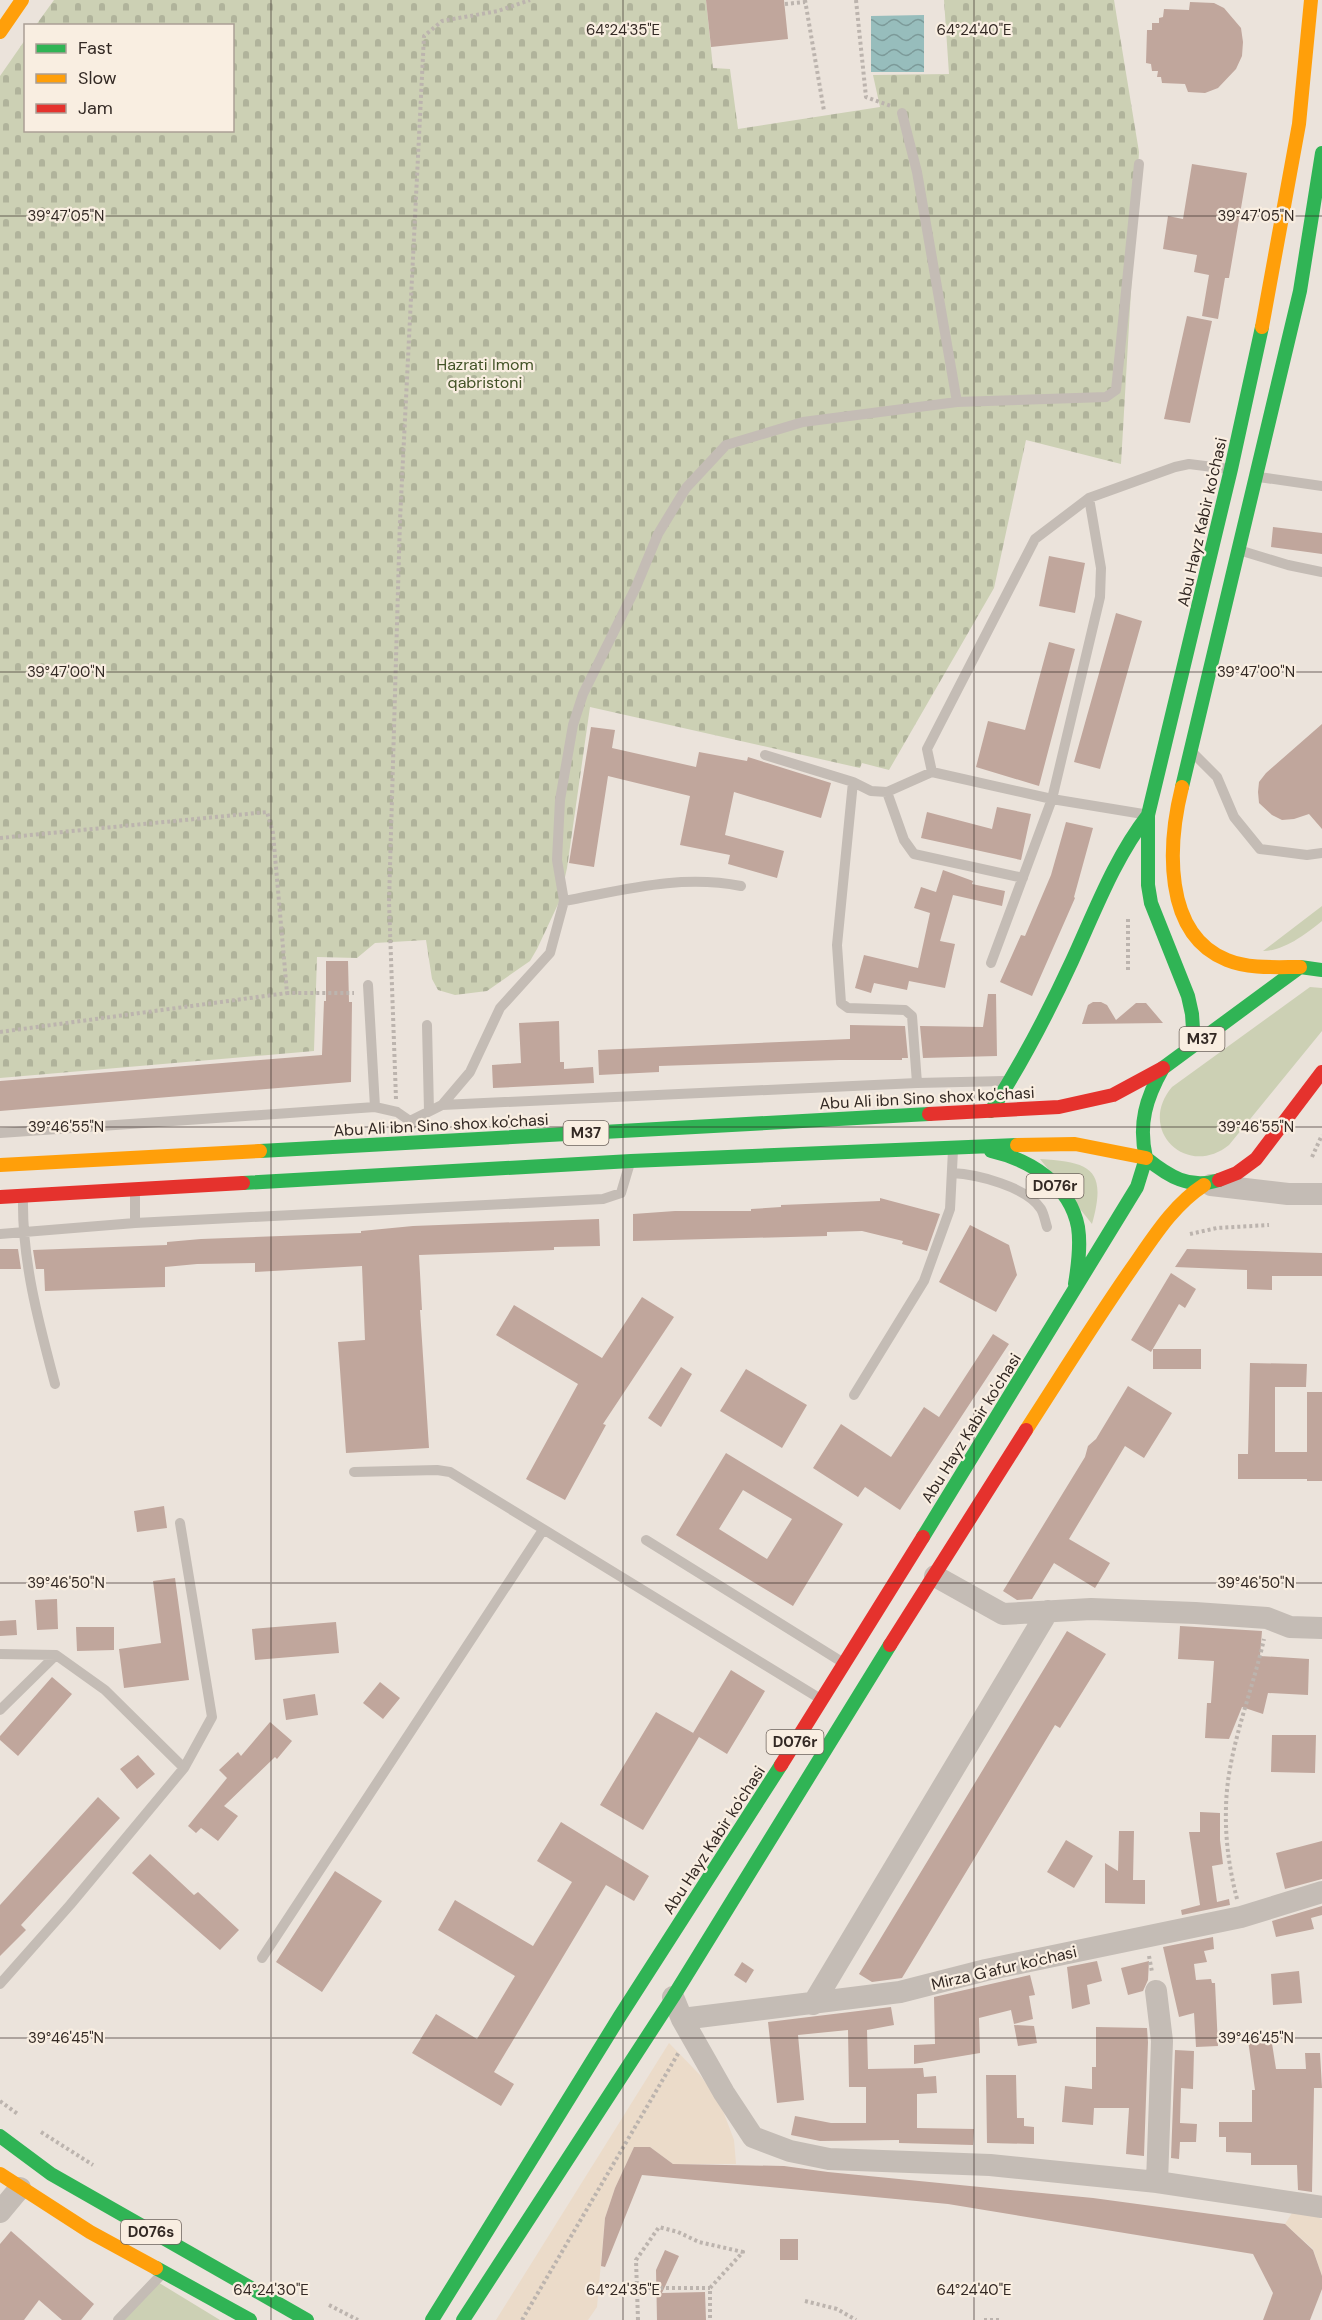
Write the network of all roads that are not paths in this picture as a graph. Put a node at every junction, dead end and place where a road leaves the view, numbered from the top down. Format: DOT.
graph roads {
  1 [pos="22,0"];
  2 [pos="1311,0"];
  3 [pos="0,32"];
  4 [pos="902,113"];
  5 [pos="1322,153"];
  6 [pos="1139,164"];
  7 [pos="957,402"];
  8 [pos="1231,469"];
  9 [pos="1256,476"];
  10 [pos="1322,486"];
  11 [pos="1089,498"];
  12 [pos="1239,550"];
  13 [pos="1322,572"];
  14 [pos="1194,628"];
  15 [pos="1220,633"];
  16 [pos="1191,751"];
  17 [pos="765,755"];
  18 [pos="932,772"];
  19 [pos="853,782"];
  20 [pos="887,792"];
  21 [pos="1052,799"];
  22 [pos="1148,815"];
  23 [pos="1322,853"];
  24 [pos="1023,878"];
  25 [pos="741,885"];
  26 [pos="564,901"];
  27 [pos="1315,956"];
  28 [pos="991,963"];
  29 [pos="1300,967"];
  30 [pos="1322,970"];
  31 [pos="368,989"];
  32 [pos="427,1025"];
  33 [pos="1194,1044"];
  34 [pos="1163,1068"];
  35 [pos="1322,1072"];
  36 [pos="1012,1081"];
  37 [pos="917,1083"];
  38 [pos="442,1105"];
  39 [pos="375,1107"];
  40 [pos="429,1112"];
  41 [pos="991,1112"];
  42 [pos="410,1121"];
  43 [pos="0,1132"];
  44 [pos="954,1146"];
  45 [pos="1264,1147"];
  46 [pos="1146,1158"];
  47 [pos="414,1159"];
  48 [pos="631,1161"];
  49 [pos="0,1165"];
  50 [pos="952,1173"];
  51 [pos="1204,1185"];
  52 [pos="135,1190"];
  53 [pos="1298,1193"];
  54 [pos="1322,1194"];
  55 [pos="24,1196"];
  56 [pos="0,1197"];
  57 [pos="135,1223"];
  58 [pos="1047,1227"];
  59 [pos="23,1232"];
  60 [pos="0,1234"];
  61 [pos="1074,1291"];
  62 [pos="55,1384"];
  63 [pos="854,1395"];
  64 [pos="354,1472"];
  65 [pos="180,1523"];
  66 [pos="543,1530"];
  67 [pos="645,1540"];
  68 [pos="935,1576"];
  69 [pos="1048,1611"];
  70 [pos="1322,1628"];
  71 [pos="0,1654"];
  72 [pos="56,1655"];
  73 [pos="845,1664"];
  74 [pos="822,1700"];
  75 [pos="0,1710"];
  76 [pos="184,1768"];
  77 [pos="1322,1892"];
  78 [pos="262,1958"];
  79 [pos="0,1984"];
  80 [pos="1156,1991"];
  81 [pos="673,1997"];
  82 [pos="813,2004"];
  83 [pos="682,2019"];
  84 [pos="0,2136"];
  85 [pos="0,2174"];
  86 [pos="1157,2182"];
  87 [pos="20,2188"];
  88 [pos="1322,2207"];
  89 [pos="0,2212"];
  90 [pos="164,2272"];
  91 [pos="118,2320"];
  92 [pos="250,2320"];
  93 [pos="307,2320"];
  94 [pos="432,2320"];
  95 [pos="464,2320"];
  1 -- 3 [label="main road"];
  2 -- 8 [label="main road, Abu Hayz Kabir ko'chasi"];
  4 -- 7 [label="lane"];
  5 -- 9 [label="main road"];
  6 -- 7 [label="lane"];
  7 -- 26 [label="lane"];
  8 -- 11 [label="lane"];
  8 -- 14 [label="main road, Abu Hayz Kabir ko'chasi"];
  9 -- 10 [label="lane"];
  9 -- 12 [label="main road"];
  11 -- 18 [label="lane"];
  11 -- 21 [label="lane"];
  12 -- 13 [label="lane"];
  12 -- 15 [label="main road"];
  14 -- 15 [label="street"];
  14 -- 22 [label="main road, Abu Hayz Kabir ko'chasi"];
  15 -- 16 [label="main road"];
  16 -- 23 [label="lane"];
  16 -- 29 [label="main road"];
  17 -- 19 [label="lane"];
  18 -- 20 [label="lane"];
  18 -- 21 [label="lane"];
  19 -- 20 [label="lane"];
  19 -- 37 [label="lane"];
  20 -- 24 [label="lane"];
  21 -- 22 [label="lane"];
  21 -- 24 [label="lane"];
  22 -- 33 [label="main road, Abu Hayz Kabir ko'chasi"];
  22 -- 36 [label="main road"];
  24 -- 28 [label="lane"];
  25 -- 26 [label="lane"];
  26 -- 38 [label="lane"];
  27 -- 29 [label="main road, M37"];
  29 -- 30 [label="main road"];
  29 -- 33 [label="main road, M37"];
  31 -- 39 [label="lane"];
  32 -- 40 [label="lane"];
  33 -- 34 [label="main road, M37"];
  34 -- 41 [label="main road, Abu Ali ibn Sino shox ko'chasi / M37"];
  34 -- 46 [label="main road, M37"];
  35 -- 45 [label="main road"];
  36 -- 37 [label="lane"];
  36 -- 41 [label="main road"];
  37 -- 38 [label="lane"];
  38 -- 40 [label="lane"];
  39 -- 42 [label="lane"];
  39 -- 43 [label="lane"];
  40 -- 42 [label="lane"];
  41 -- 47 [label="main road, Abu Ali ibn Sino shox ko'chasi / M37"];
  42 -- 47 [label="lane"];
  44 -- 46 [label="main road, Abu Ali ibn Sino shox ko'chasi / M37"];
  44 -- 48 [label="main road, Abu Ali ibn Sino shox ko'chasi / M37"];
  44 -- 50 [label="lane"];
  44 -- 61 [label="main road, D076r"];
  45 -- 51 [label="main road"];
  45 -- 53 [label="street"];
  46 -- 51 [label="main road, M37"];
  46 -- 61 [label="main road, Abu Hayz Kabir ko'chasi / D076r"];
  47 -- 48 [label="main road, Abu Ali ibn Sino shox ko'chasi / M37"];
  47 -- 49 [label="main road, Abu Ali ibn Sino shox ko'chasi / M37"];
  47 -- 52 [label="main road, Abu Ali ibn Sino shox ko'chasi / M37"];
  48 -- 57 [label="lane"];
  50 -- 58 [label="lane"];
  50 -- 63 [label="lane"];
  51 -- 53 [label="street"];
  51 -- 68 [label="main road, D076r"];
  52 -- 55 [label="main road, Abu Ali ibn Sino shox ko'chasi / M37"];
  52 -- 57 [label="lane"];
  53 -- 54 [label="street"];
  55 -- 56 [label="main road, Abu Ali ibn Sino shox ko'chasi / M37"];
  55 -- 59 [label="lane"];
  57 -- 59 [label="lane"];
  59 -- 60 [label="lane"];
  59 -- 62 [label="lane"];
  61 -- 73 [label="main road, Abu Hayz Kabir ko'chasi / D076r"];
  64 -- 66 [label="lane"];
  65 -- 76 [label="lane"];
  66 -- 74 [label="lane"];
  66 -- 78 [label="lane"];
  67 -- 73 [label="lane"];
  68 -- 69 [label="street"];
  68 -- 81 [label="main road, D076r"];
  69 -- 70 [label="street"];
  69 -- 82 [label="street"];
  71 -- 72 [label="lane"];
  72 -- 75 [label="lane"];
  72 -- 76 [label="lane"];
  73 -- 74 [label="main road, Abu Hayz Kabir ko'chasi / D076r"];
  74 -- 94 [label="main road, Abu Hayz Kabir ko'chasi / D076r"];
  76 -- 79 [label="lane"];
  77 -- 82 [label="street, Mirza G'afur ko'chasi"];
  80 -- 86 [label="street"];
  81 -- 83 [label="street"];
  81 -- 95 [label="main road, D076r"];
  82 -- 83 [label="street, Mirza G'afur ko'chasi"];
  83 -- 86 [label="street"];
  84 -- 93 [label="main road, D076s"];
  85 -- 87 [label="main road, D076s"];
  86 -- 88 [label="street"];
  87 -- 89 [label="street"];
  87 -- 90 [label="main road, D076s"];
  90 -- 91 [label="lane"];
  90 -- 92 [label="main road, D076s"];
}
